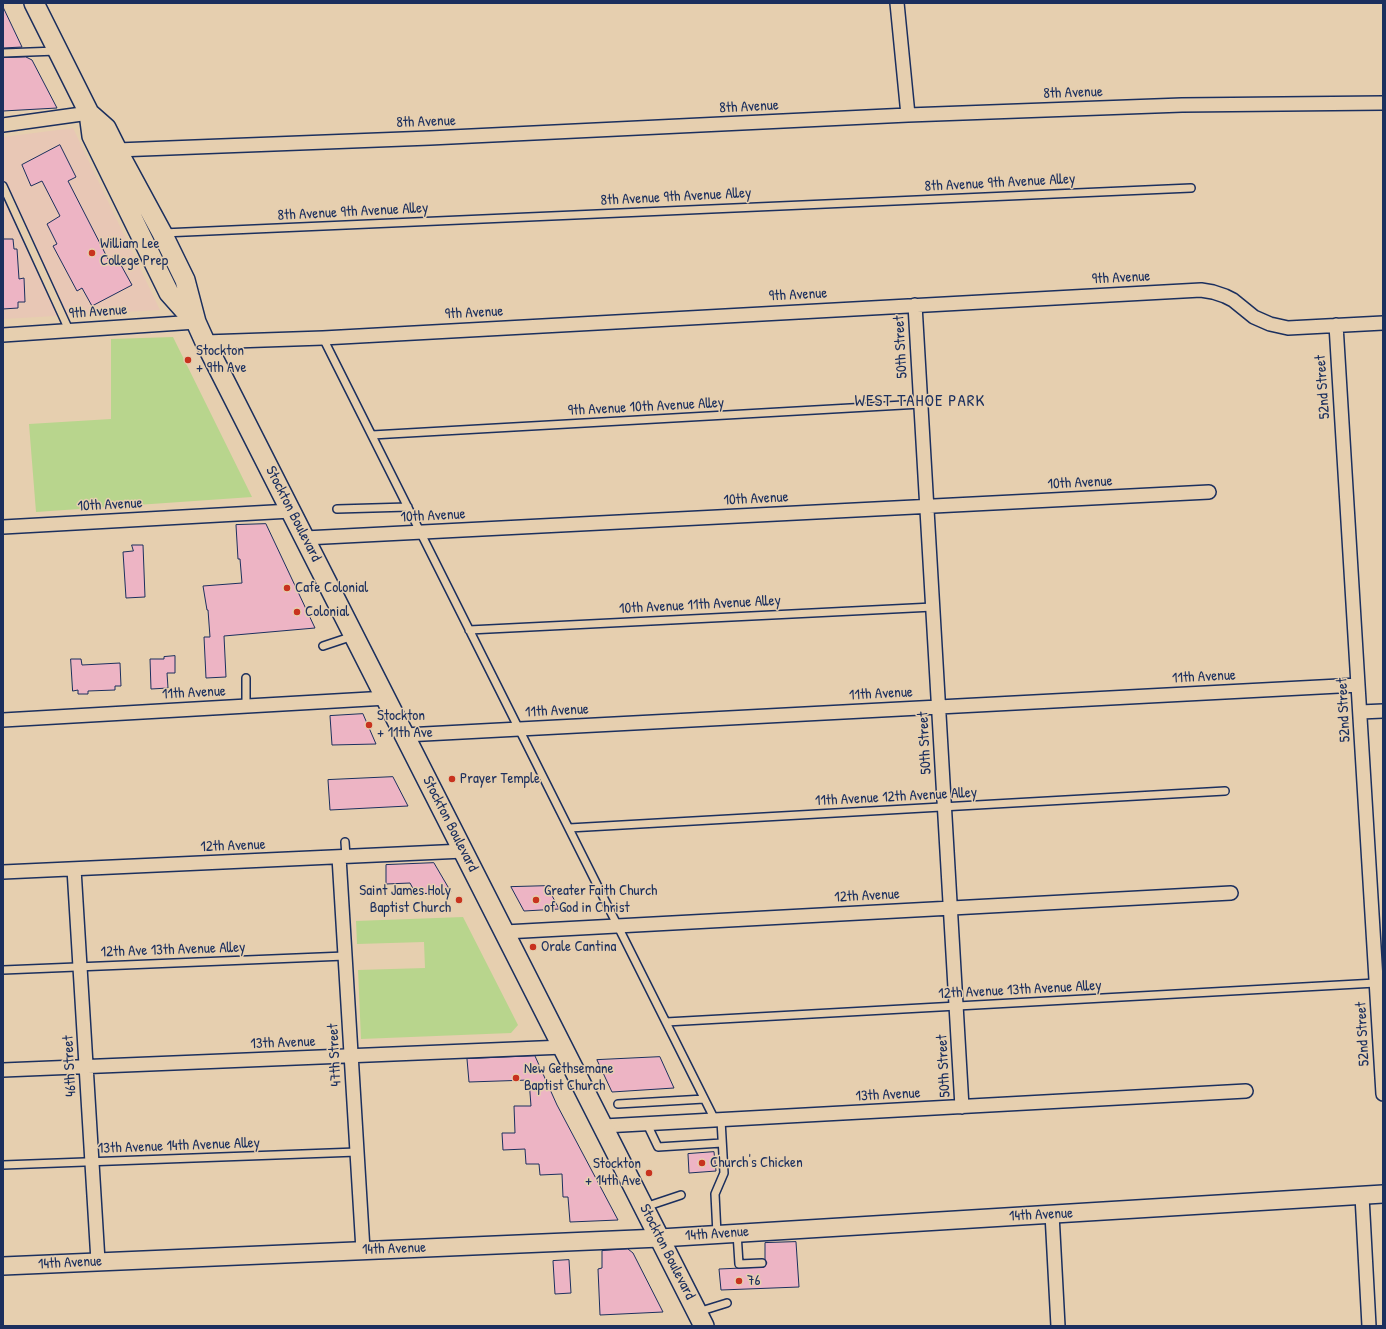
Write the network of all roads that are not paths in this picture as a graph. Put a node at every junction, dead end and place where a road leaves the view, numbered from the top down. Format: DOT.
graph roads {
  1 [pos="34,3"];
  2 [pos="897,3"];
  3 [pos="58,50"];
  4 [pos="3,53"];
  5 [pos="1383,103"];
  6 [pos="89,113"];
  7 [pos="908,115"];
  8 [pos="3,125"];
  9 [pos="117,150"];
  10 [pos="3,186"];
  11 [pos="1191,188"];
  12 [pos="162,233"];
  13 [pos="915,305"];
  14 [pos="196,322"];
  15 [pos="1383,322"];
  16 [pos="1336,325"];
  17 [pos="68,330"];
  18 [pos="3,335"];
  19 [pos="323,338"];
  20 [pos="205,342"];
  21 [pos="920,404"];
  22 [pos="372,435"];
  23 [pos="1209,492"];
  24 [pos="408,506"];
  25 [pos="927,507"];
  26 [pos="337,509"];
  27 [pos="292,511"];
  28 [pos="3,527"];
  29 [pos="421,532"];
  30 [pos="305,538"];
  31 [pos="933,607"];
  32 [pos="469,630"];
  33 [pos="355,635"];
  34 [pos="323,646"];
  35 [pos="246,678"];
  36 [pos="1358,685"];
  37 [pos="387,698"];
  38 [pos="246,706"];
  39 [pos="938,707"];
  40 [pos="1383,711"];
  41 [pos="1360,712"];
  42 [pos="3,720"];
  43 [pos="519,729"];
  44 [pos="405,735"];
  45 [pos="1225,791"];
  46 [pos="944,807"];
  47 [pos="569,828"];
  48 [pos="345,842"];
  49 [pos="464,851"];
  50 [pos="342,857"];
  51 [pos="74,869"];
  52 [pos="3,872"];
  53 [pos="1231,893"];
  54 [pos="950,908"];
  55 [pos="617,926"];
  56 [pos="505,932"];
  57 [pos="345,956"];
  58 [pos="80,967"];
  59 [pos="3,970"];
  60 [pos="1376,983"];
  61 [pos="956,1006"];
  62 [pos="666,1022"];
  63 [pos="564,1047"];
  64 [pos="351,1056"];
  65 [pos="86,1067"];
  66 [pos="3,1070"];
  67 [pos="1382,1071"];
  68 [pos="1246,1091"];
  69 [pos="1383,1094"];
  70 [pos="704,1099"];
  71 [pos="618,1104"];
  72 [pos="962,1107"];
  73 [pos="718,1120"];
  74 [pos="646,1124"];
  75 [pos="604,1126"];
  76 [pos="722,1143"];
  77 [pos="357,1152"];
  78 [pos="92,1162"];
  79 [pos="3,1165"];
  80 [pos="1383,1194"];
  81 [pos="681,1196"];
  82 [pos="1362,1196"];
  83 [pos="645,1208"];
  84 [pos="1052,1214"];
  85 [pos="737,1233"];
  86 [pos="717,1234"];
  87 [pos="660,1238"];
  88 [pos="363,1250"];
  89 [pos="98,1261"];
  90 [pos="762,1263"];
  91 [pos="3,1266"];
  92 [pos="727,1303"];
  93 [pos="701,1319"];
  94 [pos="1058,1326"];
  95 [pos="1368,1326"];
  1 -- 3 [label="main road, Stockton Boulevard"];
  2 -- 7 [label="street"];
  3 -- 4 [label="lane"];
  3 -- 6 [label="main road, Stockton Boulevard"];
  5 -- 7 [label="street, 8th Avenue"];
  6 -- 8 [label="street"];
  6 -- 9 [label="main road, Stockton Boulevard"];
  6 -- 14 [label="main road, Stockton Boulevard"];
  7 -- 9 [label="street, 8th Avenue"];
  9 -- 12 [label="main road, Stockton Boulevard"];
  10 -- 17 [label="lane"];
  11 -- 12 [label="lane, 8th Avenue 9th Avenue Alley"];
  12 -- 14 [label="main road, Stockton Boulevard"];
  13 -- 16 [label="street, 9th Avenue"];
  13 -- 19 [label="street, 9th Avenue"];
  13 -- 21 [label="street, 50th Street"];
  14 -- 17 [label="street, 9th Avenue"];
  14 -- 20 [label="main road, Stockton Boulevard"];
  15 -- 16 [label="street, 9th Avenue"];
  16 -- 36 [label="street, 52nd Street"];
  17 -- 18 [label="street, 9th Avenue"];
  19 -- 20 [label="street, 9th Avenue"];
  19 -- 22 [label="lane"];
  20 -- 27 [label="main road, Stockton Boulevard"];
  21 -- 22 [label="lane, 9th Avenue 10th Avenue Alley"];
  21 -- 25 [label="street, 50th Street"];
  22 -- 24 [label="lane"];
  23 -- 25 [label="street, 10th Avenue"];
  24 -- 26 [label="lane"];
  24 -- 29 [label="lane"];
  25 -- 29 [label="street, 10th Avenue"];
  25 -- 31 [label="street, 50th Street"];
  27 -- 28 [label="street, 10th Avenue"];
  27 -- 30 [label="main road, Stockton Boulevard"];
  29 -- 30 [label="street, 10th Avenue"];
  29 -- 32 [label="lane"];
  30 -- 33 [label="main road, Stockton Boulevard"];
  31 -- 32 [label="lane, 10th Avenue 11th Avenue Alley"];
  31 -- 39 [label="street, 50th Street"];
  32 -- 43 [label="lane"];
  33 -- 34 [label="lane"];
  33 -- 37 [label="main road, Stockton Boulevard"];
  35 -- 38 [label="lane"];
  36 -- 39 [label="street, 11th Avenue"];
  36 -- 41 [label="street, 52nd Street"];
  37 -- 38 [label="street, 11th Avenue"];
  37 -- 44 [label="main road, Stockton Boulevard"];
  38 -- 42 [label="street, 11th Avenue"];
  39 -- 43 [label="street, 11th Avenue"];
  39 -- 46 [label="street, 50th Street"];
  40 -- 41 [label="street"];
  41 -- 60 [label="street, 52nd Street"];
  43 -- 44 [label="street, 11th Avenue"];
  43 -- 47 [label="lane"];
  44 -- 49 [label="main road, Stockton Boulevard"];
  45 -- 46 [label="lane, 11th Avenue 12th Avenue Alley"];
  46 -- 47 [label="lane, 11th Avenue 12th Avenue Alley"];
  46 -- 54 [label="street, 50th Street"];
  47 -- 55 [label="lane"];
  48 -- 50 [label="lane"];
  49 -- 50 [label="street, 12th Avenue"];
  49 -- 56 [label="main road, Stockton Boulevard"];
  50 -- 51 [label="street, 12th Avenue"];
  50 -- 57 [label="street, 47th Street"];
  51 -- 52 [label="street, 12th Avenue"];
  51 -- 58 [label="street, 46th Street"];
  53 -- 54 [label="street, 12th Avenue"];
  54 -- 55 [label="street, 12th Avenue"];
  54 -- 61 [label="street, 50th Street"];
  55 -- 56 [label="street, 12th Avenue"];
  55 -- 62 [label="lane"];
  56 -- 63 [label="main road, Stockton Boulevard"];
  57 -- 58 [label="lane, 12th Ave 13th Avenue Alley"];
  57 -- 64 [label="street, 47th Street"];
  58 -- 59 [label="lane, 12th Ave 13th Avenue Alley"];
  58 -- 65 [label="street, 46th Street"];
  60 -- 61 [label="lane, 12th Avenue 13th Avenue Alley"];
  60 -- 67 [label="street, 52nd Street"];
  61 -- 62 [label="lane, 12th Avenue 13th Avenue Alley"];
  61 -- 72 [label="street, 50th Street"];
  62 -- 70 [label="lane"];
  63 -- 64 [label="street, 13th Avenue"];
  63 -- 75 [label="main road, Stockton Boulevard"];
  64 -- 65 [label="street, 13th Avenue"];
  64 -- 77 [label="street, 47th Street"];
  65 -- 66 [label="street, 13th Avenue"];
  65 -- 78 [label="street, 46th Street"];
  67 -- 69 [label="street, 52nd Street"];
  68 -- 72 [label="street, 13th Avenue"];
  70 -- 71 [label="lane"];
  70 -- 73 [label="lane"];
  72 -- 73 [label="street, 13th Avenue"];
  73 -- 74 [label="street, 13th Avenue"];
  73 -- 76 [label="lane"];
  74 -- 75 [label="street, 13th Avenue"];
  74 -- 76 [label="lane"];
  75 -- 83 [label="main road, Stockton Boulevard"];
  76 -- 86 [label="lane"];
  77 -- 78 [label="lane, 13th Avenue 14th Avenue Alley"];
  77 -- 88 [label="street, 47th Street"];
  78 -- 79 [label="lane, 13th Avenue 14th Avenue Alley"];
  78 -- 89 [label="street, 46th Street"];
  80 -- 82 [label="street, 14th Avenue"];
  81 -- 83 [label="lane"];
  82 -- 84 [label="street, 14th Avenue"];
  82 -- 95 [label="street"];
  83 -- 87 [label="main road, Stockton Boulevard"];
  84 -- 85 [label="street, 14th Avenue"];
  84 -- 94 [label="street"];
  85 -- 86 [label="street, 14th Avenue"];
  85 -- 90 [label="lane"];
  86 -- 87 [label="street, 14th Avenue"];
  87 -- 88 [label="street, 14th Avenue"];
  87 -- 93 [label="main road, Stockton Boulevard"];
  88 -- 89 [label="street, 14th Avenue"];
  89 -- 91 [label="street, 14th Avenue"];
  92 -- 93 [label="lane"];
}
